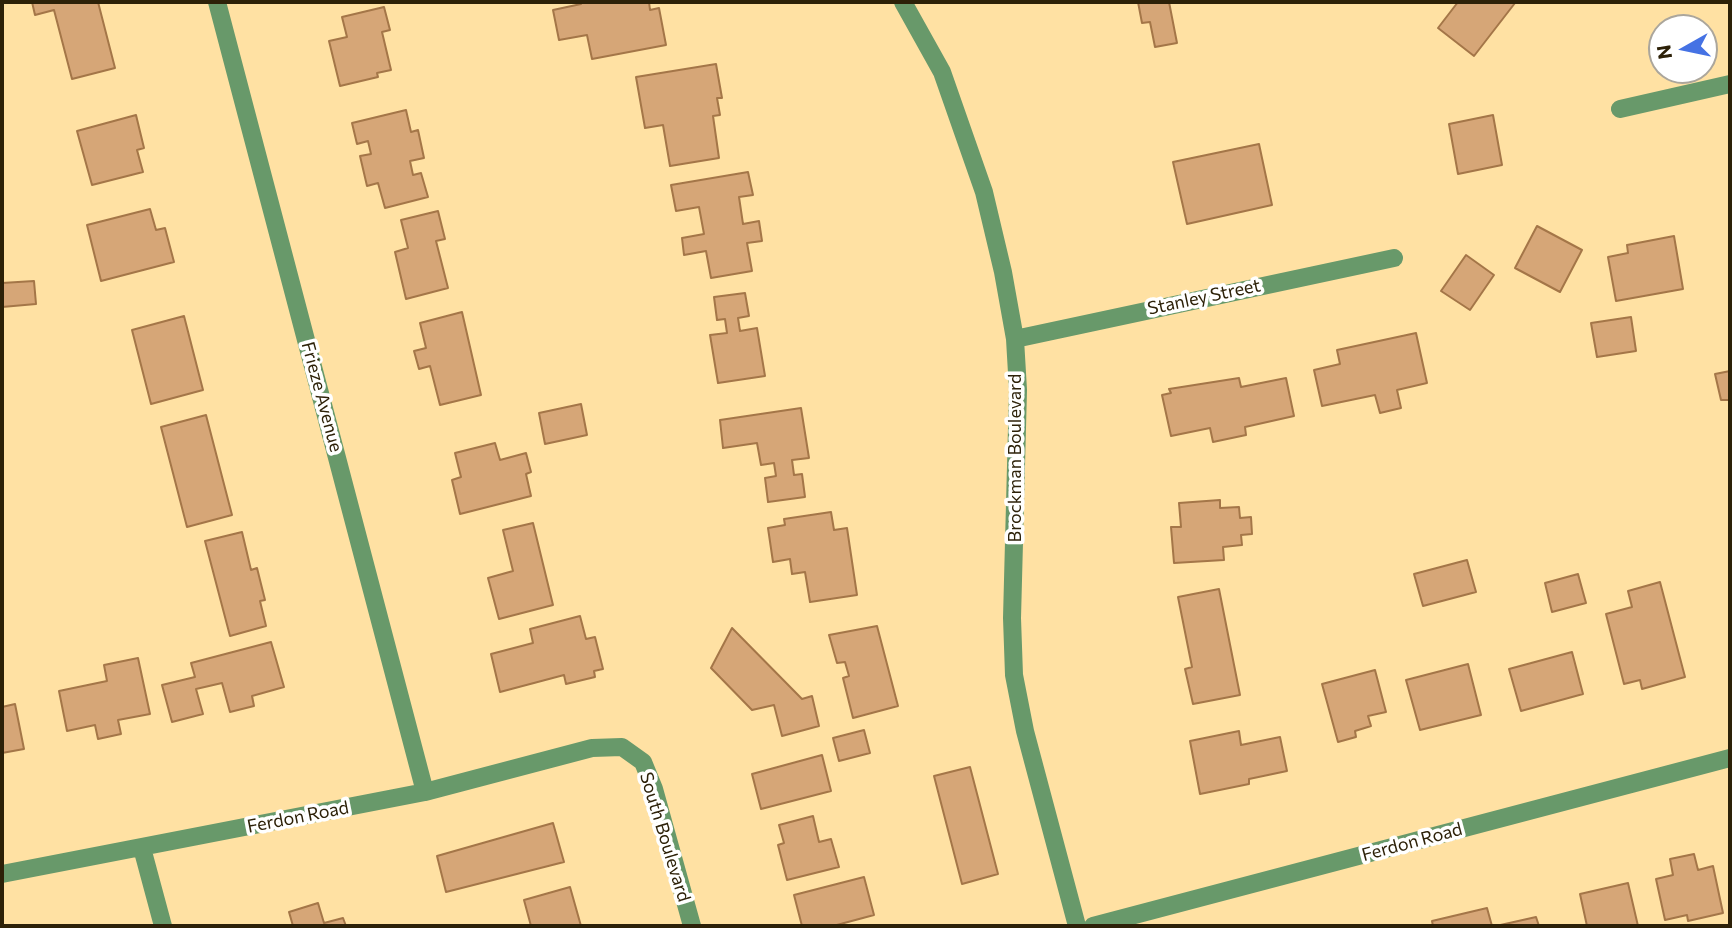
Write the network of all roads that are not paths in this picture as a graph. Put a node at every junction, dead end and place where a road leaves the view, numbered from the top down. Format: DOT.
graph roads {
  1 [pos="218,2"];
  2 [pos="903,2"];
  3 [pos="1730,84"];
  4 [pos="1620,109"];
  5 [pos="1394,258"];
  6 [pos="1014,339"];
  7 [pos="592,748"];
  8 [pos="1730,758"];
  9 [pos="425,792"];
  10 [pos="142,848"];
  11 [pos="2,874"];
  12 [pos="163,926"];
  13 [pos="692,926"];
  14 [pos="1077,926"];
  15 [pos="1093,926"];
  1 -- 9 [label="street, Frieze Avenue"];
  2 -- 6 [label="street, Brockman Boulevard"];
  3 -- 4 [label="street"];
  5 -- 6 [label="street, Stanley Street"];
  6 -- 14 [label="street, Brockman Boulevard"];
  7 -- 9 [label="street, Ferdon Road"];
  7 -- 13 [label="street, South Boulevard"];
  8 -- 15 [label="street, Ferdon Road"];
  9 -- 10 [label="street, Ferdon Road"];
  10 -- 11 [label="street, Ferdon Road"];
  10 -- 12 [label="street"];
}
